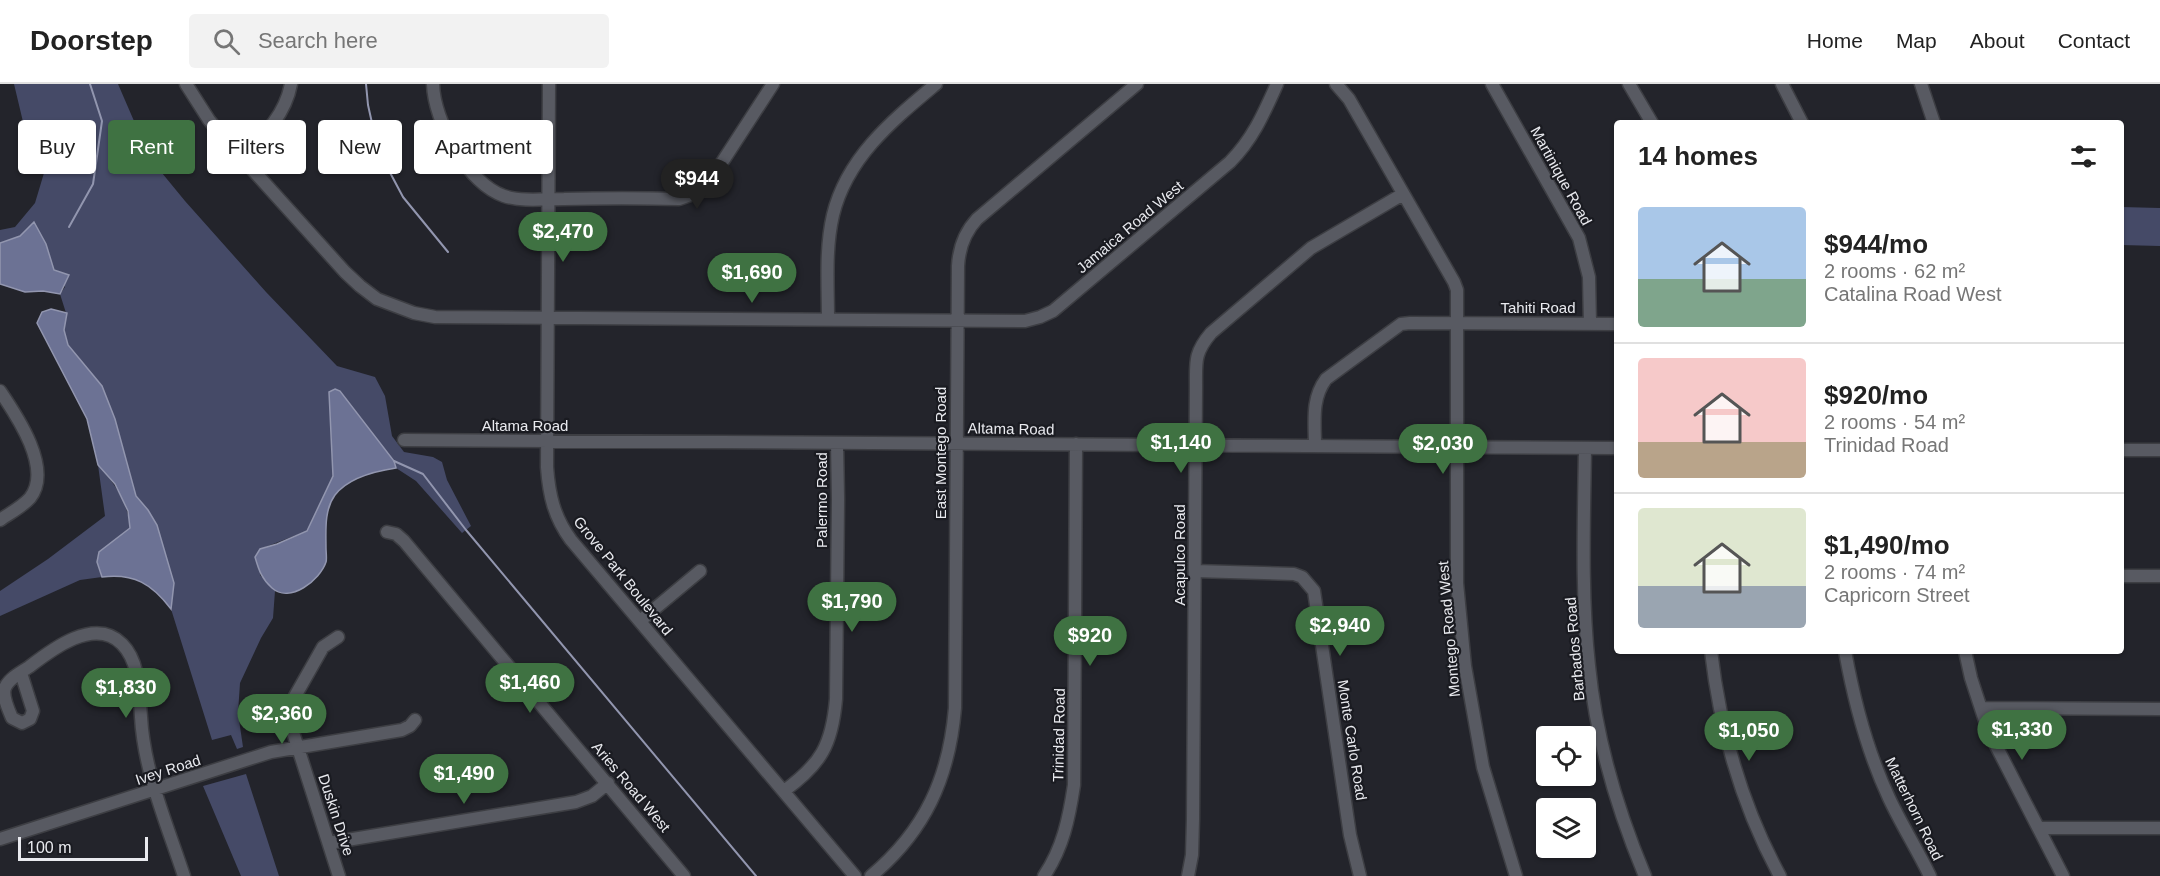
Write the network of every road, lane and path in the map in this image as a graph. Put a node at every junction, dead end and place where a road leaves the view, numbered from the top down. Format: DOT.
graph roads {
  1 [pos="186,84"];
  2 [pos="291,84"];
  3 [pos="433,84"];
  4 [pos="549,84"];
  5 [pos="773,84"];
  6 [pos="936,84"];
  7 [pos="1137,84"];
  8 [pos="1277,84"];
  9 [pos="1336,84"];
  10 [pos="1492,84"];
  11 [pos="1629,84"];
  12 [pos="1782,84"];
  13 [pos="1921,84"];
  14 [pos="209,120"];
  15 [pos="277,120"];
  16 [pos="1650,120"];
  17 [pos="1800,120"];
  18 [pos="1933,120"];
  19 [pos="256,174"];
  20 [pos="1403,194"];
  21 [pos="548,199"];
  22 [pos="548,319"];
  23 [pos="828,320"];
  24 [pos="957,320"];
  25 [pos="1458,323"];
  26 [pos="1590,324"];
  27 [pos="1614,324"];
  28 [pos="0,391"];
  29 [pos="404,440"];
  30 [pos="547,441"];
  31 [pos="837,442"];
  32 [pos="956,443"];
  33 [pos="1076,444"];
  34 [pos="1196,445"];
  35 [pos="1315,446"];
  36 [pos="1458,447"];
  37 [pos="1585,447"];
  38 [pos="1614,448"];
  39 [pos="2124,450"];
  40 [pos="2160,450"];
  41 [pos="0,520"];
  42 [pos="387,532"];
  43 [pos="700,571"];
  44 [pos="1195,571"];
  45 [pos="2124,576"];
  46 [pos="2160,576"];
  47 [pos="640,621"];
  48 [pos="338,637"];
  49 [pos="1711,654"];
  50 [pos="1846,654"];
  51 [pos="1966,654"];
  52 [pos="21,673"];
  53 [pos="1981,708"];
  54 [pos="2160,709"];
  55 [pos="415,720"];
  56 [pos="298,748"];
  57 [pos="608,783"];
  58 [pos="156,789"];
  59 [pos="784,791"];
  60 [pos="2040,828"];
  61 [pos="2160,828"];
  62 [pos="0,839"];
  63 [pos="329,843"];
  64 [pos="184,876"];
  65 [pos="339,876"];
  66 [pos="684,876"];
  67 [pos="855,876"];
  68 [pos="871,876"];
  69 [pos="1044,876"];
  70 [pos="1188,876"];
  71 [pos="1360,876"];
  72 [pos="1516,876"];
  73 [pos="1645,876"];
  74 [pos="1780,876"];
  75 [pos="1930,876"];
  76 [pos="2063,876"];
  1 -- 14 [label="street, Jamaica Road West"];
  2 -- 15 [label="street"];
  3 -- 21 [label="street"];
  4 -- 21 [label="street, Grove Park Boulevard"];
  5 -- 21 [label="street"];
  6 -- 23 [label="street"];
  7 -- 24 [label="street, East Montego Road"];
  8 -- 24 [label="street, Jamaica Road West"];
  9 -- 20 [label="street, Montego Road West"];
  10 -- 26 [label="street, Martinique Road"];
  11 -- 16 [label="street"];
  12 -- 17 [label="street"];
  13 -- 18 [label="street"];
  19 -- 22 [label="street, Jamaica Road West"];
  20 -- 25 [label="street, Montego Road West"];
  20 -- 34 [label="street, Acapulco Road"];
  21 -- 22 [label="street, Grove Park Boulevard"];
  22 -- 23 [label="street, Jamaica Road West"];
  22 -- 30 [label="street, Grove Park Boulevard"];
  23 -- 24 [label="street, Jamaica Road West"];
  24 -- 32 [label="street, East Montego Road"];
  25 -- 26 [label="street, Tahiti Road"];
  25 -- 35 [label="street, Tahiti Road"];
  25 -- 36 [label="street, Montego Road West"];
  26 -- 27 [label="street, Tahiti Road"];
  28 -- 41 [label="street"];
  29 -- 30 [label="street, Altama Road"];
  30 -- 31 [label="street, Altama Road"];
  30 -- 47 [label="street, Grove Park Boulevard"];
  31 -- 32 [label="street, Altama Road"];
  31 -- 59 [label="street, Palermo Road"];
  32 -- 33 [label="street, Altama Road"];
  32 -- 68 [label="street, East Montego Road"];
  33 -- 34 [label="street, Altama Road"];
  33 -- 69 [label="street, Trinidad Road"];
  34 -- 35 [label="street, Altama Road"];
  34 -- 44 [label="street, Acapulco Road"];
  35 -- 36 [label="street, Altama Road"];
  36 -- 37 [label="street, Altama Road"];
  36 -- 72 [label="street, Montego Road West"];
  37 -- 38 [label="street, Altama Road"];
  37 -- 73 [label="street, Barbados Road"];
  39 -- 40 [label="street"];
  42 -- 57 [label="street, Aries Road West"];
  43 -- 47 [label="street"];
  44 -- 70 [label="street, Acapulco Road"];
  44 -- 71 [label="street, Monte Carlo Road"];
  45 -- 46 [label="street"];
  47 -- 59 [label="street, Grove Park Boulevard"];
  48 -- 56 [label="street, Duskin Drive"];
  49 -- 74 [label="street"];
  50 -- 75 [label="street, Matterhorn Road"];
  51 -- 53 [label="street"];
  52 -- 58 [label="street"];
  53 -- 54 [label="street"];
  53 -- 60 [label="street"];
  55 -- 56 [label="street, Ivey Road"];
  56 -- 58 [label="street, Ivey Road"];
  56 -- 63 [label="street, Duskin Drive"];
  57 -- 63 [label="street"];
  57 -- 66 [label="street, Aries Road West"];
  58 -- 62 [label="street, Ivey Road"];
  58 -- 64 [label="street"];
  59 -- 67 [label="street, Grove Park Boulevard"];
  60 -- 61 [label="street"];
  60 -- 76 [label="street"];
  63 -- 65 [label="street, Duskin Drive"];
}
